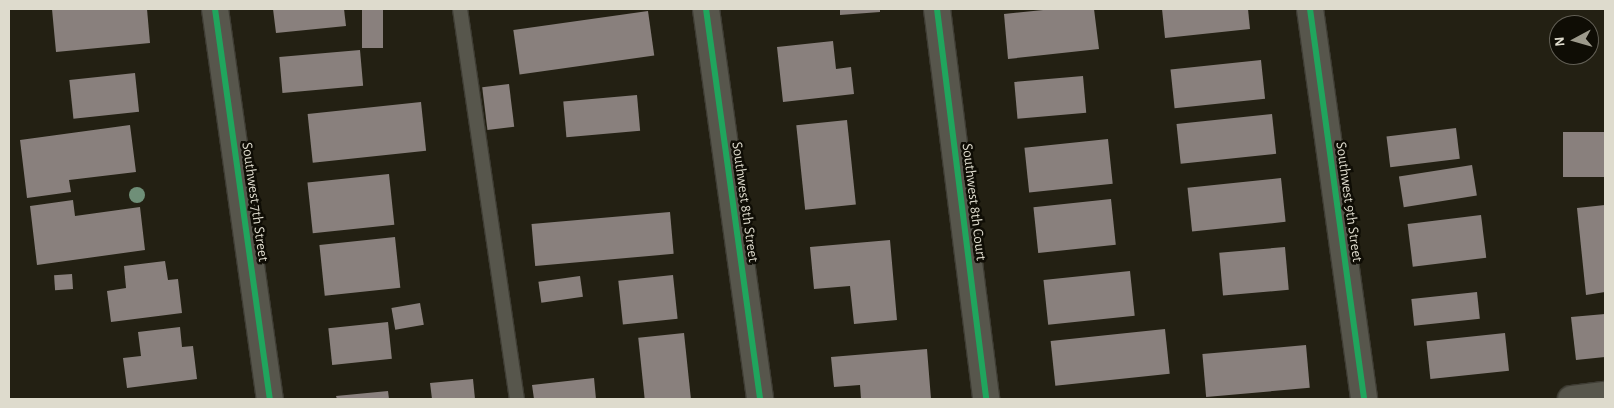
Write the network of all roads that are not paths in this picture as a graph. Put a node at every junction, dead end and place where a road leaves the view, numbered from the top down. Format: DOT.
graph roads {
  1 [pos="215,9"];
  2 [pos="460,9"];
  3 [pos="706,9"];
  4 [pos="938,9"];
  5 [pos="1310,9"];
  6 [pos="1605,395"];
  7 [pos="270,399"];
  8 [pos="517,399"];
  9 [pos="760,399"];
  10 [pos="986,399"];
  11 [pos="1364,399"];
  12 [pos="1571,399"];
  1 -- 7 [label="street, Southwest 7th Street"];
  2 -- 8 [label="lane"];
  3 -- 9 [label="street, Southwest 8th Street"];
  4 -- 10 [label="street, Southwest 8th Court"];
  5 -- 11 [label="street, Southwest 9th Street"];
  6 -- 12 [label="street"];
}
